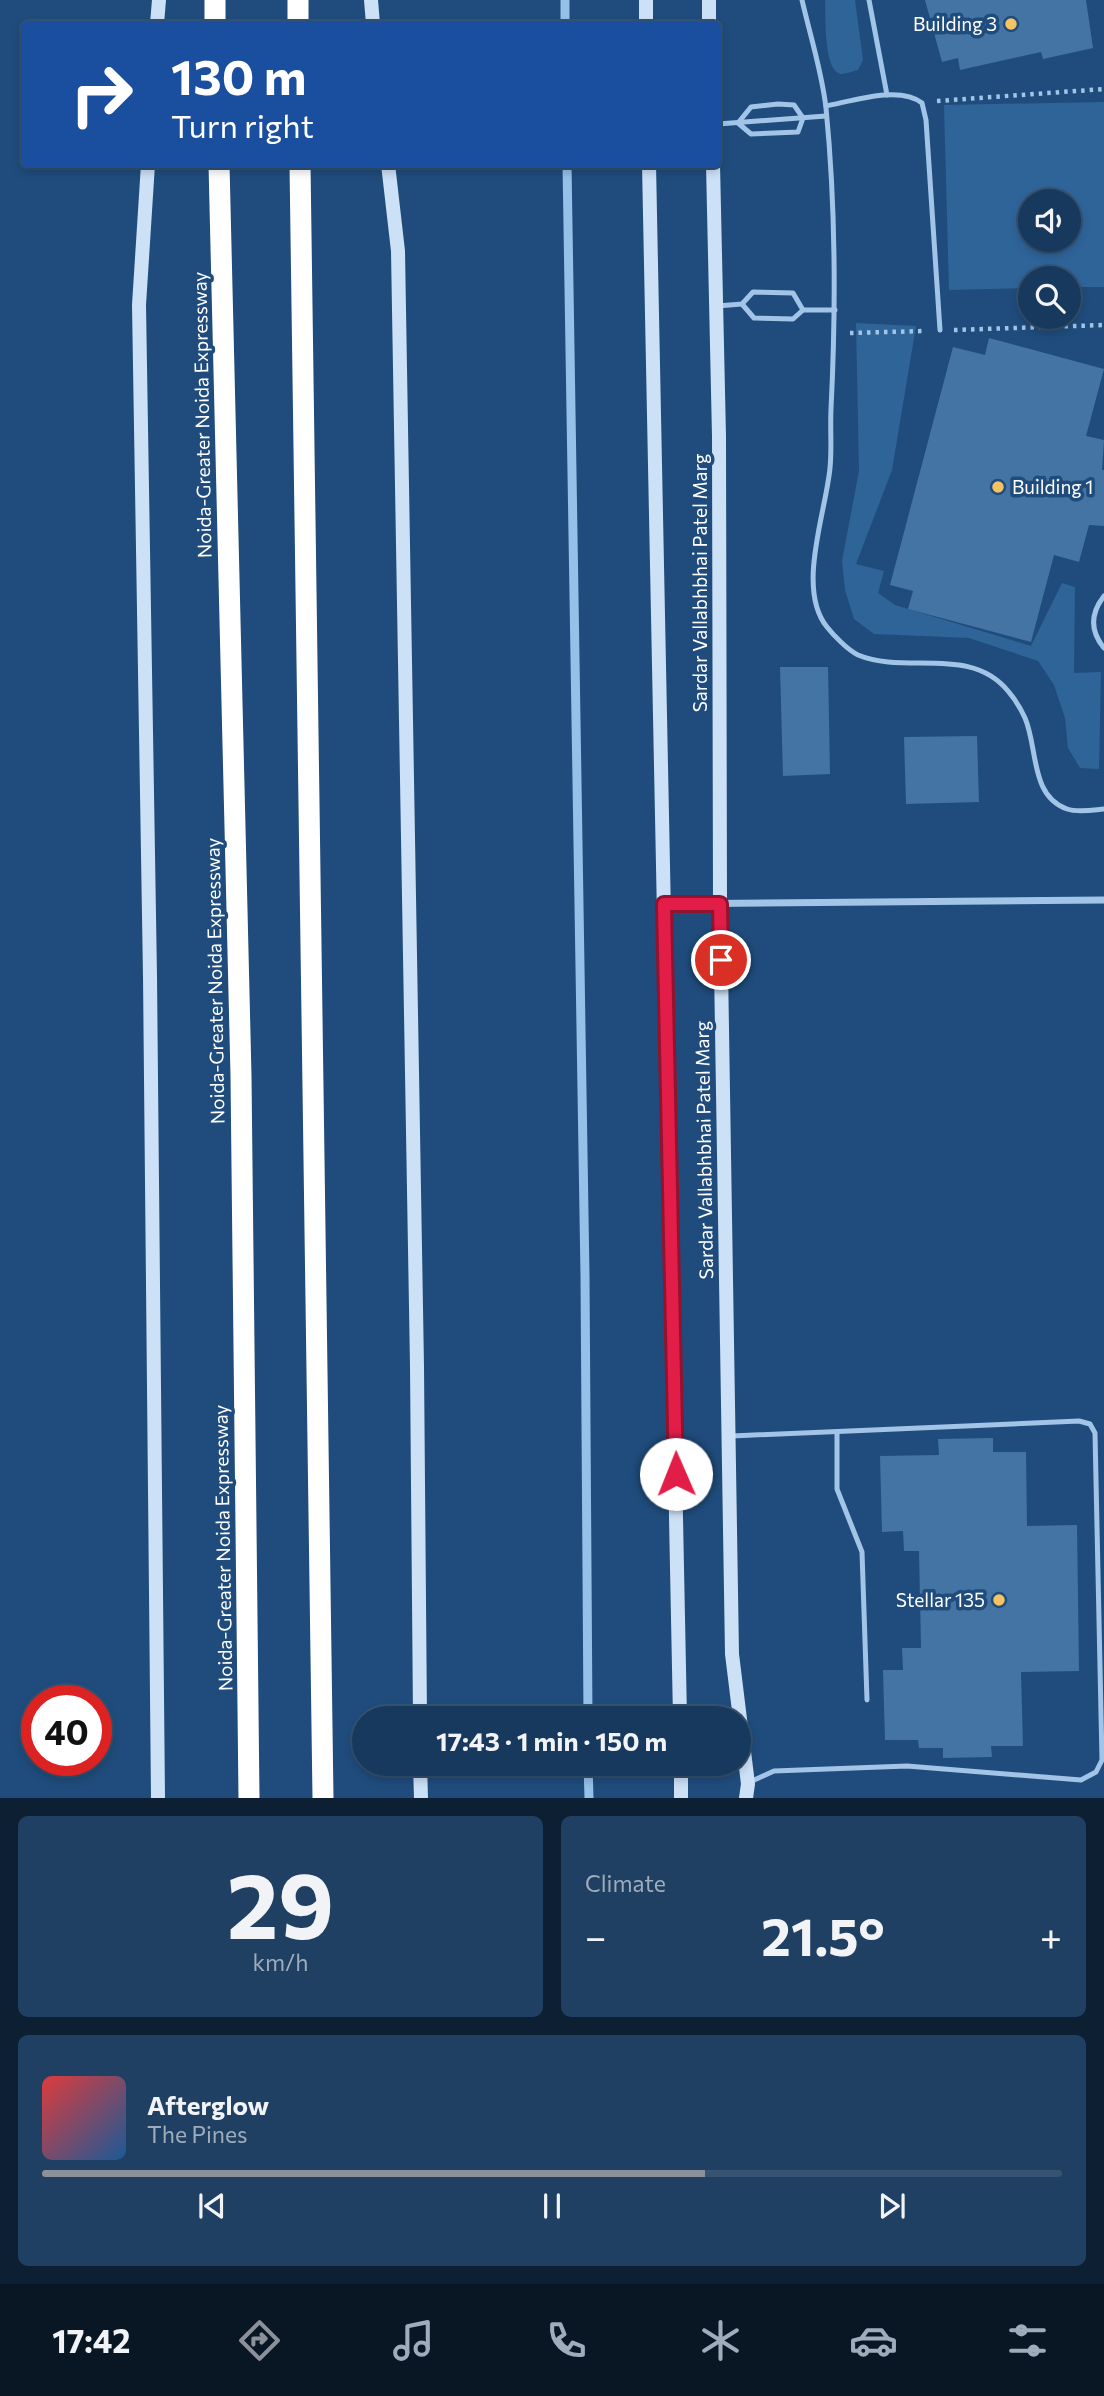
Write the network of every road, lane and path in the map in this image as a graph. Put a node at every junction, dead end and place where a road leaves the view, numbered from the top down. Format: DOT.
graph roads {
  1 [pos="159,0"];
  2 [pos="215,0"];
  3 [pos="298,0"];
  4 [pos="370,0"];
  5 [pos="646,0"];
  6 [pos="709,0"];
  7 [pos="802,0"];
  8 [pos="869,0"];
  9 [pos="157,21"];
  10 [pos="215,21"];
  11 [pos="298,21"];
  12 [pos="373,21"];
  13 [pos="646,21"];
  14 [pos="709,21"];
  15 [pos="1104,89"];
  16 [pos="887,95"];
  17 [pos="922,103"];
  18 [pos="825,106"];
  19 [pos="826,116"];
  20 [pos="803,118"];
  21 [pos="738,123"];
  22 [pos="721,124"];
  23 [pos="148,168"];
  24 [pos="219,168"];
  25 [pos="300,168"];
  26 [pos="388,168"];
  27 [pos="649,168"];
  28 [pos="713,168"];
  29 [pos="742,304"];
  30 [pos="716,306"];
  31 [pos="803,310"];
  32 [pos="835,310"];
  33 [pos="1104,325"];
  34 [pos="940,330"];
  35 [pos="835,333"];
  36 [pos="1104,596"];
  37 [pos="1104,648"];
  38 [pos="1104,810"];
  39 [pos="1104,900"];
  40 [pos="664,904"];
  41 [pos="720,904"];
  42 [pos="836,1432"];
  43 [pos="728,1436"];
  44 [pos="867,1700"];
  45 [pos="420,1706"];
  46 [pos="680,1706"];
  47 [pos="420,1776"];
  48 [pos="681,1776"];
  49 [pos="747,1791"];
  50 [pos="158,1797"];
  51 [pos="248,1797"];
  52 [pos="323,1797"];
  53 [pos="421,1797"];
  54 [pos="681,1797"];
  1 -- 9 [label="street"];
  2 -- 10 [label="highway"];
  3 -- 11 [label="highway"];
  4 -- 12 [label="street"];
  5 -- 13 [label="street"];
  6 -- 14 [label="street"];
  7 -- 18 [label="lane"];
  8 -- 16 [label="lane"];
  15 -- 17 [label="path"];
  16 -- 17 [label="lane"];
  16 -- 18 [label="lane"];
  17 -- 34 [label="lane"];
  18 -- 19 [label="lane"];
  19 -- 20 [label="lane"];
  19 -- 32 [label="lane"];
  20 -- 21 [label="lane"];
  20 -- 21 [label="lane"];
  20 -- 21 [label="lane"];
  21 -- 22 [label="lane"];
  23 -- 50 [label="street"];
  24 -- 51 [label="highway, Noida-Greater Noida Expressway"];
  25 -- 52 [label="highway"];
  26 -- 45 [label="street"];
  27 -- 40 [label="street, Sardar Vallabhbhai Patel Marg"];
  28 -- 30 [label="street, Sardar Vallabhbhai Patel Marg"];
  29 -- 30 [label="lane"];
  29 -- 31 [label="lane"];
  29 -- 31 [label="lane"];
  30 -- 41 [label="street, Sardar Vallabhbhai Patel Marg"];
  31 -- 32 [label="lane"];
  32 -- 35 [label="lane"];
  33 -- 34 [label="path"];
  34 -- 35 [label="path"];
  35 -- 38 [label="lane"];
  36 -- 37 [label="lane"];
  39 -- 41 [label="street"];
  40 -- 41 [label="street"];
  40 -- 46 [label="street, Sardar Vallabhbhai Patel Marg"];
  41 -- 43 [label="street, Sardar Vallabhbhai Patel Marg"];
  42 -- 43 [label="lane"];
  42 -- 44 [label="lane"];
  42 -- 49 [label="lane"];
  43 -- 49 [label="street, Sardar Vallabhbhai Patel Marg"];
  47 -- 53 [label="street"];
  48 -- 54 [label="street"];
}
